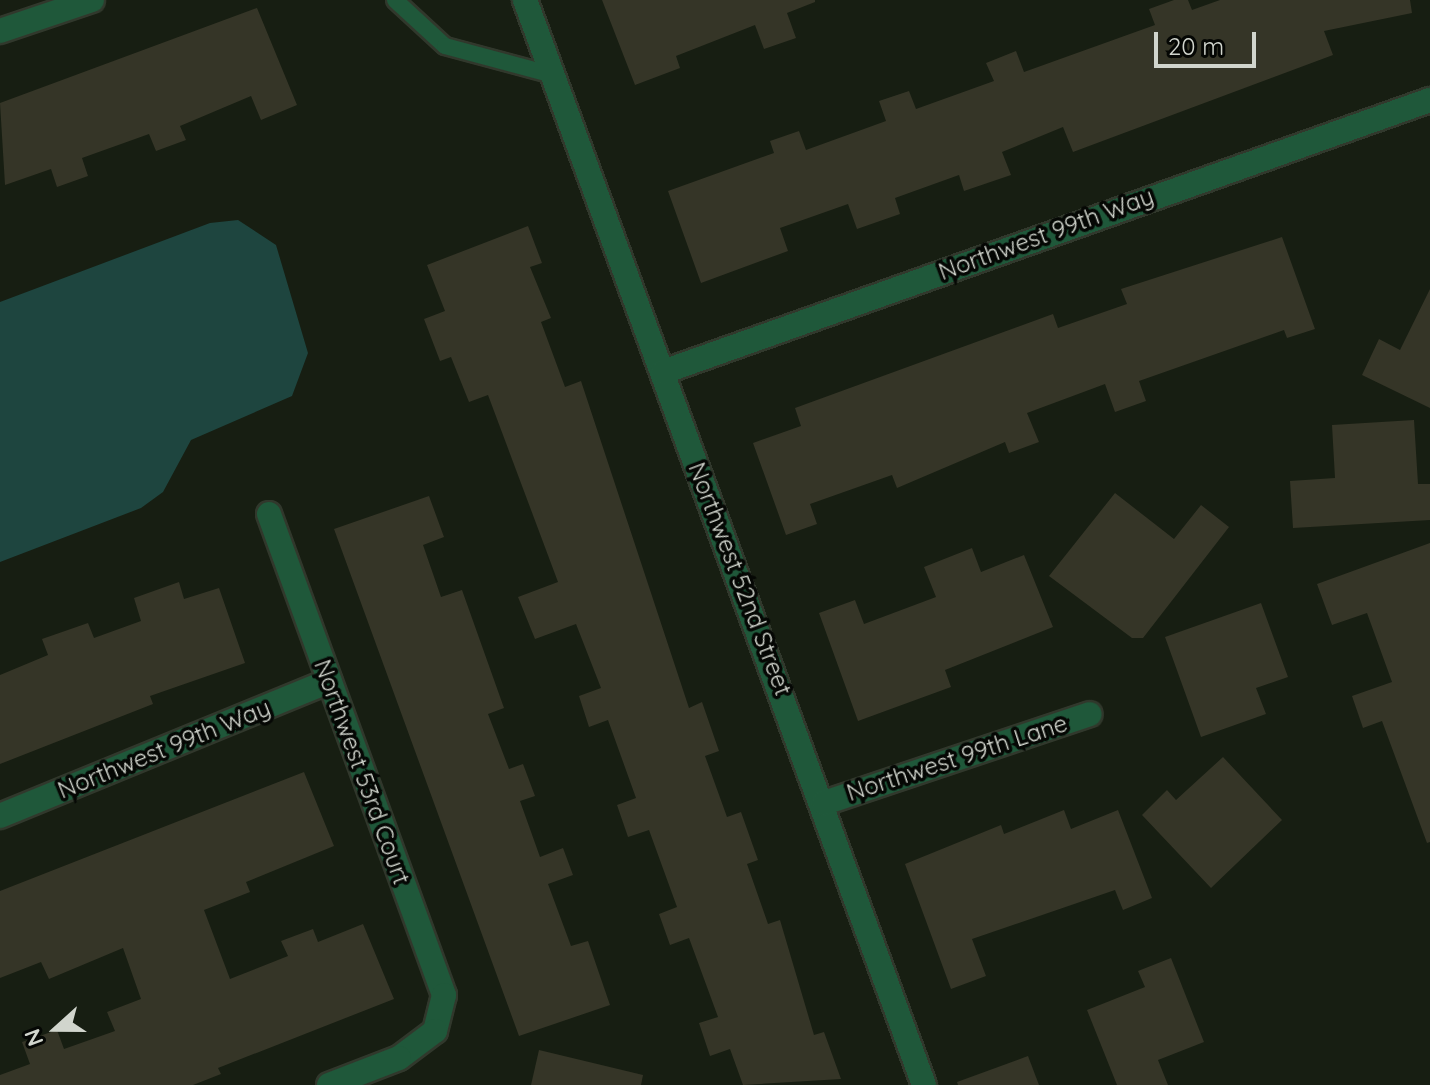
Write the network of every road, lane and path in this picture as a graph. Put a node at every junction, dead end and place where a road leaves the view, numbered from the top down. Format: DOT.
graph roads {
  1 [pos="92,0"];
  2 [pos="395,0"];
  3 [pos="525,0"];
  4 [pos="0,31"];
  5 [pos="553,75"];
  6 [pos="1430,100"];
  7 [pos="663,372"];
  8 [pos="269,514"];
  9 [pos="329,681"];
  10 [pos="1090,714"];
  11 [pos="824,803"];
  12 [pos="0,816"];
  13 [pos="329,1085"];
  14 [pos="924,1085"];
  1 -- 4 [label="street"];
  2 -- 5 [label="lane"];
  3 -- 5 [label="street, Northwest 52nd Street"];
  5 -- 7 [label="street, Northwest 52nd Street"];
  6 -- 7 [label="street, Northwest 99th Way"];
  7 -- 11 [label="street, Northwest 52nd Street"];
  8 -- 9 [label="street, Northwest 53rd Court"];
  9 -- 12 [label="street, Northwest 99th Way"];
  9 -- 13 [label="street, Northwest 53rd Court"];
  10 -- 11 [label="street, Northwest 99th Lane"];
  11 -- 14 [label="street, Northwest 52nd Street"];
}
